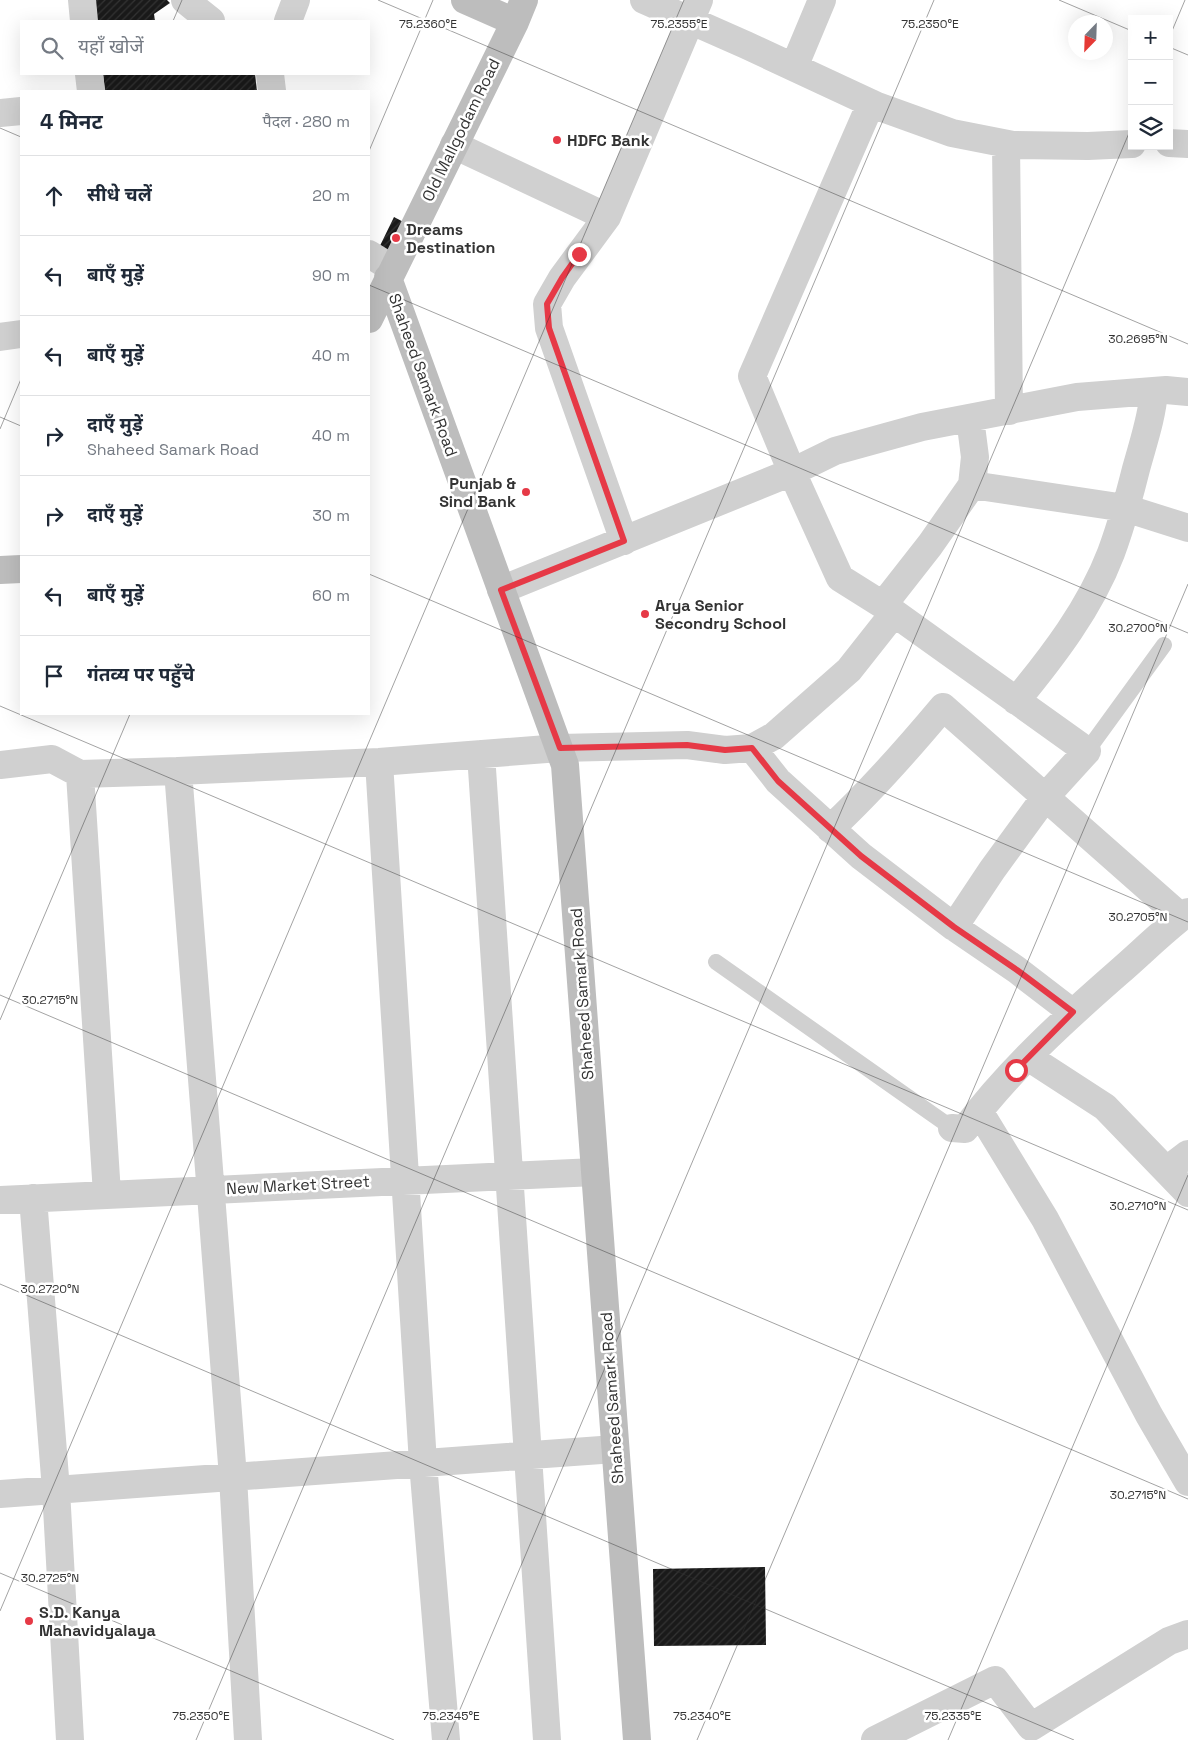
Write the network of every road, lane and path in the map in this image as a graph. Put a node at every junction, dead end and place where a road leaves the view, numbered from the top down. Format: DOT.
graph roads {
  1 [pos="82,0"];
  2 [pos="185,0"];
  3 [pos="296,0"];
  4 [pos="465,0"];
  5 [pos="644,0"];
  6 [pos="822,0"];
  7 [pos="695,10"];
  8 [pos="519,11"];
  9 [pos="84,20"];
  10 [pos="210,20"];
  11 [pos="288,20"];
  12 [pos="794,67"];
  13 [pos="89,75"];
  14 [pos="270,75"];
  15 [pos="91,90"];
  16 [pos="272,90"];
  17 [pos="871,103"];
  18 [pos="20,111"];
  19 [pos="0,113"];
  20 [pos="1173,143"];
  21 [pos="1006,144"];
  22 [pos="1128,144"];
  23 [pos="1188,144"];
  24 [pos="454,145"];
  25 [pos="607,217"];
  26 [pos="370,255"];
  27 [pos="389,278"];
  28 [pos="370,317"];
  29 [pos="20,334"];
  30 [pos="0,337"];
  31 [pos="1154,391"];
  32 [pos="1188,392"];
  33 [pos="1008,411"];
  34 [pos="970,418"];
  35 [pos="792,472"];
  36 [pos="972,485"];
  37 [pos="1125,508"];
  38 [pos="1188,528"];
  39 [pos="624,541"];
  40 [pos="20,568"];
  41 [pos="0,570"];
  42 [pos="501,590"];
  43 [pos="889,609"];
  44 [pos="1164,644"];
  45 [pos="1016,701"];
  46 [pos="560,748"];
  47 [pos="752,748"];
  48 [pos="1087,751"];
  49 [pos="482,754"];
  50 [pos="379,762"];
  51 [pos="0,765"];
  52 [pos="178,771"];
  53 [pos="80,774"];
  54 [pos="1046,796"];
  55 [pos="830,829"];
  56 [pos="1184,915"];
  57 [pos="954,927"];
  58 [pos="716,962"];
  59 [pos="1073,1012"];
  60 [pos="1028,1057"];
  61 [pos="979,1111"];
  62 [pos="952,1128"];
  63 [pos="1188,1154"];
  64 [pos="1167,1170"];
  65 [pos="595,1172"];
  66 [pos="510,1176"];
  67 [pos="405,1180"];
  68 [pos="210,1190"];
  69 [pos="1188,1192"];
  70 [pos="107,1194"];
  71 [pos="33,1198"];
  72 [pos="0,1200"];
  73 [pos="615,1449"];
  74 [pos="527,1455"];
  75 [pos="423,1463"];
  76 [pos="233,1477"];
  77 [pos="1188,1482"];
  78 [pos="56,1490"];
  79 [pos="0,1494"];
  80 [pos="1188,1634"];
  81 [pos="70,1740"];
  82 [pos="248,1740"];
  83 [pos="446,1740"];
  84 [pos="547,1740"];
  85 [pos="637,1740"];
  86 [pos="876,1740"];
  1 -- 9 [label="street"];
  2 -- 10 [label="street"];
  3 -- 11 [label="street"];
  4 -- 8 [label="street"];
  5 -- 7 [label="street"];
  6 -- 12 [label="street"];
  7 -- 12 [label="street"];
  7 -- 25 [label="street"];
  8 -- 24 [label="street, Old Mallgodam Road"];
  12 -- 17 [label="street"];
  13 -- 15 [label="street"];
  14 -- 16 [label="street"];
  17 -- 21 [label="street"];
  17 -- 35 [label="street"];
  18 -- 19 [label="street"];
  20 -- 23 [label="street"];
  21 -- 22 [label="street"];
  21 -- 33 [label="street"];
  24 -- 25 [label="street"];
  24 -- 27 [label="street, Old Mallgodam Road"];
  25 -- 39 [label="street"];
  26 -- 27 [label="street"];
  27 -- 28 [label="street, Old Mallgodam Road"];
  27 -- 42 [label="street, Shaheed Samark Road"];
  29 -- 30 [label="street"];
  31 -- 32 [label="street"];
  31 -- 33 [label="street"];
  31 -- 37 [label="street"];
  33 -- 34 [label="street"];
  34 -- 35 [label="street"];
  34 -- 36 [label="street"];
  35 -- 39 [label="street"];
  35 -- 43 [label="street"];
  36 -- 37 [label="street"];
  36 -- 43 [label="street"];
  37 -- 38 [label="street"];
  37 -- 45 [label="street"];
  39 -- 42 [label="street"];
  40 -- 41 [label="street"];
  42 -- 46 [label="street, Shaheed Samark Road"];
  43 -- 45 [label="street"];
  43 -- 47 [label="street"];
  44 -- 48 [label="lane"];
  45 -- 48 [label="street"];
  46 -- 47 [label="street"];
  46 -- 49 [label="street"];
  46 -- 65 [label="street, Shaheed Samark Road"];
  47 -- 55 [label="street"];
  48 -- 54 [label="street"];
  49 -- 50 [label="street"];
  49 -- 66 [label="street"];
  50 -- 52 [label="street"];
  50 -- 67 [label="street"];
  51 -- 53 [label="street"];
  52 -- 53 [label="street"];
  52 -- 68 [label="street"];
  53 -- 70 [label="street"];
  54 -- 55 [label="street"];
  54 -- 56 [label="street"];
  54 -- 57 [label="street"];
  55 -- 57 [label="street"];
  56 -- 59 [label="street"];
  57 -- 59 [label="street"];
  58 -- 62 [label="lane"];
  59 -- 60 [label="street"];
  60 -- 61 [label="street"];
  60 -- 64 [label="street"];
  61 -- 62 [label="street"];
  61 -- 77 [label="street"];
  63 -- 64 [label="street"];
  64 -- 69 [label="street"];
  65 -- 66 [label="street, New Market Street"];
  65 -- 73 [label="street, Shaheed Samark Road"];
  66 -- 67 [label="street, New Market Street"];
  66 -- 74 [label="street"];
  67 -- 68 [label="street, New Market Street"];
  67 -- 75 [label="street"];
  68 -- 70 [label="street, New Market Street"];
  68 -- 76 [label="street"];
  70 -- 71 [label="street, New Market Street"];
  71 -- 72 [label="street, New Market Street"];
  71 -- 78 [label="street"];
  73 -- 74 [label="street"];
  73 -- 85 [label="street, Shaheed Samark Road"];
  74 -- 75 [label="street"];
  74 -- 84 [label="street"];
  75 -- 76 [label="street"];
  75 -- 83 [label="street"];
  76 -- 78 [label="street"];
  76 -- 82 [label="street"];
  78 -- 79 [label="street"];
  78 -- 81 [label="street"];
  80 -- 86 [label="street"];
}
